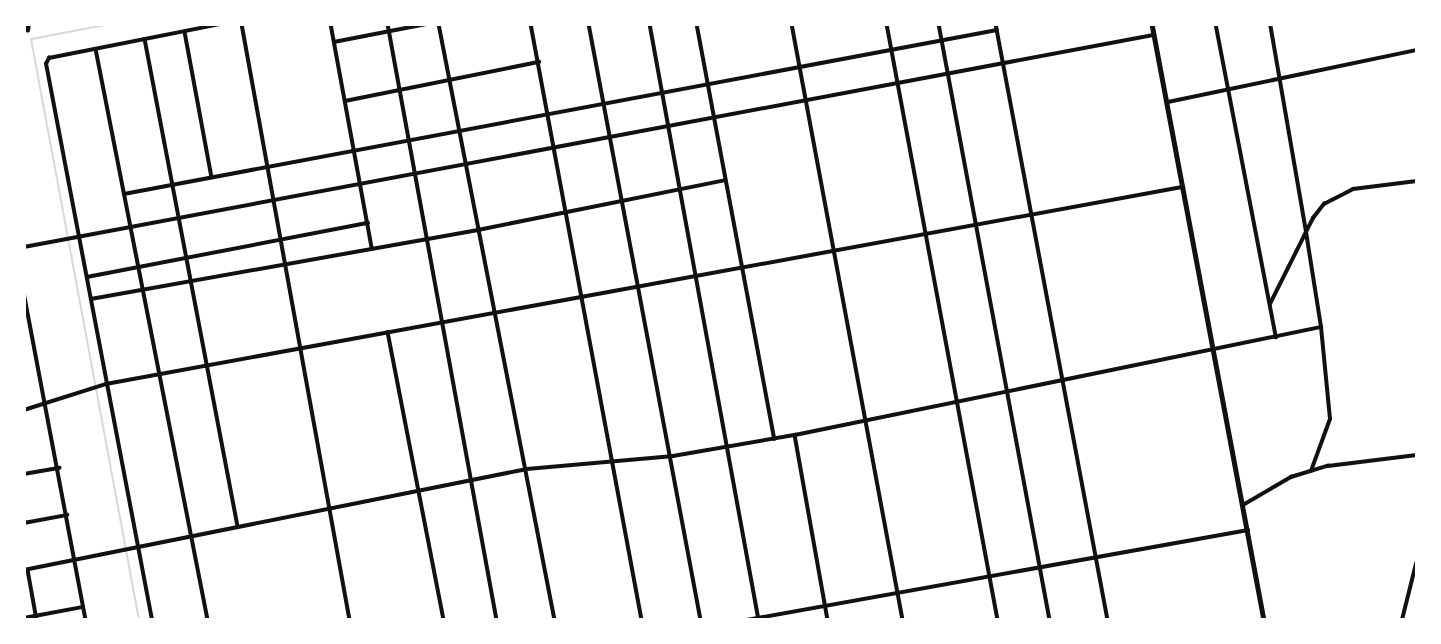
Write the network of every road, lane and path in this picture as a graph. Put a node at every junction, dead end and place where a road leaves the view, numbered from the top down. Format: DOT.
graph roads {
  1 [pos="221,24"];
  2 [pos="242,24"];
  3 [pos="331,24"];
  4 [pos="388,24"];
  5 [pos="427,24"];
  6 [pos="439,24"];
  7 [pos="531,24"];
  8 [pos="589,24"];
  9 [pos="650,24"];
  10 [pos="697,24"];
  11 [pos="792,24"];
  12 [pos="887,24"];
  13 [pos="939,24"];
  14 [pos="996,24"];
  15 [pos="1153,24"];
  16 [pos="1216,24"];
  17 [pos="1270,24"];
  18 [pos="997,30"];
  19 [pos="389,31"];
  20 [pos="184,32"];
  21 [pos="1154,35"];
  22 [pos="145,39"];
  23 [pos="942,40"];
  24 [pos="334,42"];
  25 [pos="96,49"];
  26 [pos="892,50"];
  27 [pos="1416,50"];
  28 [pos="539,62"];
  29 [pos="1003,63"];
  30 [pos="800,68"];
  31 [pos="948,72"];
  32 [pos="1280,78"];
  33 [pos="449,81"];
  34 [pos="898,82"];
  35 [pos="708,86"];
  36 [pos="1228,89"];
  37 [pos="400,91"];
  38 [pos="663,94"];
  39 [pos="806,98"];
  40 [pos="345,101"];
  41 [pos="1168,102"];
  42 [pos="604,105"];
  43 [pos="549,116"];
  44 [pos="713,116"];
  45 [pos="669,124"];
  46 [pos="459,132"];
  47 [pos="610,137"];
  48 [pos="409,142"];
  49 [pos="555,147"];
  50 [pos="354,151"];
  51 [pos="465,164"];
  52 [pos="268,167"];
  53 [pos="415,173"];
  54 [pos="212,177"];
  55 [pos="725,180"];
  56 [pos="1416,181"];
  57 [pos="173,185"];
  58 [pos="360,185"];
  59 [pos="1184,187"];
  60 [pos="681,188"];
  61 [pos="124,194"];
  62 [pos="623,200"];
  63 [pos="274,202"];
  64 [pos="567,212"];
  65 [pos="1031,213"];
  66 [pos="179,218"];
  67 [pos="368,223"];
  68 [pos="977,223"];
  69 [pos="131,228"];
  70 [pos="478,230"];
  71 [pos="1306,232"];
  72 [pos="927,233"];
  73 [pos="80,236"];
  74 [pos="427,239"];
  75 [pos="281,240"];
  76 [pos="24,247"];
  77 [pos="372,248"];
  78 [pos="835,251"];
  79 [pos="187,258"];
  80 [pos="286,264"];
  81 [pos="139,267"];
  82 [pos="742,268"];
  83 [pos="697,276"];
  84 [pos="87,277"];
  85 [pos="191,279"];
  86 [pos="638,287"];
  87 [pos="144,288"];
  88 [pos="24,292"];
  89 [pos="583,296"];
  90 [pos="91,299"];
  91 [pos="1270,304"];
  92 [pos="26,308"];
  93 [pos="493,312"];
  94 [pos="442,322"];
  95 [pos="1321,327"];
  96 [pos="388,332"];
  97 [pos="1276,337"];
  98 [pos="301,348"];
  99 [pos="1216,351"];
  100 [pos="207,365"];
  101 [pos="161,374"];
  102 [pos="1064,383"];
  103 [pos="106,384"];
  104 [pos="1009,394"];
  105 [pos="958,404"];
  106 [pos="47,405"];
  107 [pos="24,410"];
  108 [pos="867,422"];
  109 [pos="795,435"];
  110 [pos="775,439"];
  111 [pos="730,446"];
  112 [pos="1416,455"];
  113 [pos="673,456"];
  114 [pos="614,462"];
  115 [pos="59,468"];
  116 [pos="527,469"];
  117 [pos="1311,471"];
  118 [pos="24,474"];
  119 [pos="471,480"];
  120 [pos="419,490"];
  121 [pos="1243,505"];
  122 [pos="330,507"];
  123 [pos="67,514"];
  124 [pos="24,523"];
  125 [pos="238,525"];
  126 [pos="1248,530"];
  127 [pos="192,535"];
  128 [pos="137,546"];
  129 [pos="75,559"];
  130 [pos="1096,560"];
  131 [pos="1416,564"];
  132 [pos="26,570"];
  133 [pos="1041,570"];
  134 [pos="990,579"];
  135 [pos="899,594"];
  136 [pos="826,606"];
  137 [pos="83,607"];
  138 [pos="37,617"];
  139 [pos="24,618"];
  140 [pos="759,619"];
  141 [pos="86,620"];
  142 [pos="152,620"];
  143 [pos="208,620"];
  144 [pos="350,620"];
  145 [pos="444,620"];
  146 [pos="497,620"];
  147 [pos="555,620"];
  148 [pos="642,620"];
  149 [pos="701,620"];
  150 [pos="747,620"];
  151 [pos="828,620"];
  152 [pos="904,620"];
  153 [pos="998,620"];
  154 [pos="1050,620"];
  155 [pos="1108,620"];
  156 [pos="1264,620"];
  157 [pos="1402,620"];
  1 -- 20 [label="street"];
  2 -- 52 [label="street"];
  3 -- 24 [label="street"];
  4 -- 19 [label="street"];
  5 -- 19 [label="street"];
  6 -- 33 [label="street"];
  7 -- 28 [label="street"];
  8 -- 42 [label="street"];
  9 -- 38 [label="street"];
  10 -- 35 [label="street"];
  11 -- 30 [label="street"];
  12 -- 26 [label="street"];
  13 -- 23 [label="street"];
  14 -- 18 [label="street"];
  15 -- 21 [label="street"];
  16 -- 36 [label="street"];
  17 -- 32 [label="street"];
  18 -- 23 [label="street"];
  18 -- 29 [label="street"];
  19 -- 24 [label="street"];
  19 -- 37 [label="street"];
  20 -- 22 [label="street"];
  20 -- 54 [label="street"];
  21 -- 29 [label="street"];
  21 -- 41 [label="street"];
  22 -- 25 [label="street"];
  22 -- 57 [label="street"];
  23 -- 26 [label="street"];
  23 -- 31 [label="street"];
  24 -- 40 [label="street"];
  25 -- 61 [label="street"];
  25 -- 73 [label="street"];
  26 -- 30 [label="street"];
  26 -- 34 [label="street"];
  27 -- 32 [label="street"];
  28 -- 33 [label="street"];
  28 -- 43 [label="street"];
  29 -- 31 [label="street"];
  29 -- 65 [label="street"];
  30 -- 35 [label="street"];
  30 -- 39 [label="street"];
  31 -- 34 [label="street"];
  31 -- 68 [label="street"];
  32 -- 36 [label="street"];
  32 -- 71 [label="street"];
  33 -- 37 [label="street"];
  33 -- 46 [label="street"];
  34 -- 39 [label="street"];
  34 -- 72 [label="street"];
  35 -- 38 [label="street"];
  35 -- 44 [label="street"];
  36 -- 41 [label="street"];
  36 -- 91 [label="street"];
  37 -- 40 [label="street"];
  37 -- 48 [label="street"];
  38 -- 42 [label="street"];
  38 -- 45 [label="street"];
  39 -- 44 [label="street"];
  39 -- 78 [label="street"];
  40 -- 50 [label="street"];
  41 -- 59 [label="street"];
  42 -- 43 [label="street"];
  42 -- 47 [label="street"];
  43 -- 46 [label="street"];
  43 -- 49 [label="street"];
  44 -- 45 [label="street"];
  44 -- 55 [label="street"];
  45 -- 47 [label="street"];
  45 -- 60 [label="street"];
  46 -- 48 [label="street"];
  46 -- 51 [label="street"];
  47 -- 49 [label="street"];
  47 -- 62 [label="street"];
  48 -- 50 [label="street"];
  48 -- 53 [label="street"];
  49 -- 51 [label="street"];
  49 -- 64 [label="street"];
  50 -- 52 [label="street"];
  50 -- 58 [label="street"];
  51 -- 53 [label="street"];
  51 -- 70 [label="street"];
  52 -- 54 [label="street"];
  52 -- 63 [label="street"];
  53 -- 58 [label="street"];
  53 -- 74 [label="street"];
  54 -- 57 [label="street"];
  55 -- 60 [label="street"];
  55 -- 82 [label="street"];
  56 -- 71 [label="street"];
  57 -- 61 [label="street"];
  57 -- 66 [label="street"];
  58 -- 63 [label="street"];
  58 -- 67 [label="street"];
  59 -- 65 [label="street"];
  59 -- 99 [label="street"];
  60 -- 62 [label="street"];
  60 -- 83 [label="street"];
  61 -- 69 [label="street"];
  62 -- 64 [label="street"];
  62 -- 86 [label="street"];
  63 -- 66 [label="street"];
  63 -- 75 [label="street"];
  64 -- 70 [label="street"];
  64 -- 89 [label="street"];
  65 -- 68 [label="street"];
  65 -- 102 [label="street"];
  66 -- 69 [label="street"];
  66 -- 79 [label="street"];
  67 -- 75 [label="street"];
  67 -- 77 [label="street"];
  68 -- 72 [label="street"];
  68 -- 104 [label="street"];
  69 -- 73 [label="street"];
  69 -- 81 [label="street"];
  70 -- 74 [label="street"];
  70 -- 93 [label="street"];
  71 -- 91 [label="street"];
  71 -- 95 [label="street"];
  72 -- 78 [label="street"];
  72 -- 105 [label="street"];
  73 -- 76 [label="street"];
  73 -- 84 [label="street"];
  74 -- 77 [label="street"];
  74 -- 94 [label="street"];
  75 -- 79 [label="street"];
  75 -- 80 [label="street"];
  77 -- 80 [label="street"];
  78 -- 82 [label="street"];
  78 -- 108 [label="street"];
  79 -- 81 [label="street"];
  79 -- 85 [label="street"];
  80 -- 85 [label="street"];
  80 -- 98 [label="street"];
  81 -- 84 [label="street"];
  81 -- 87 [label="street"];
  82 -- 83 [label="street"];
  82 -- 110 [label="street"];
  83 -- 86 [label="street"];
  83 -- 111 [label="street"];
  84 -- 90 [label="street"];
  85 -- 87 [label="street"];
  85 -- 100 [label="street"];
  86 -- 89 [label="street"];
  86 -- 113 [label="street"];
  87 -- 90 [label="street"];
  87 -- 101 [label="street"];
  88 -- 92 [label="street"];
  89 -- 93 [label="street"];
  89 -- 114 [label="street"];
  90 -- 103 [label="street"];
  91 -- 97 [label="street"];
  92 -- 106 [label="street"];
  93 -- 94 [label="street"];
  93 -- 116 [label="street"];
  94 -- 96 [label="street"];
  94 -- 119 [label="street"];
  95 -- 97 [label="street"];
  95 -- 117 [label="street"];
  96 -- 98 [label="street"];
  96 -- 120 [label="street"];
  97 -- 99 [label="street"];
  98 -- 100 [label="street"];
  98 -- 122 [label="street"];
  99 -- 102 [label="street"];
  99 -- 121 [label="street"];
  100 -- 101 [label="street"];
  100 -- 125 [label="street"];
  101 -- 103 [label="street"];
  101 -- 127 [label="street"];
  102 -- 104 [label="street"];
  102 -- 130 [label="street"];
  103 -- 106 [label="street"];
  103 -- 128 [label="street"];
  104 -- 105 [label="street"];
  104 -- 133 [label="street"];
  105 -- 108 [label="street"];
  105 -- 134 [label="street"];
  106 -- 107 [label="street"];
  106 -- 115 [label="street"];
  108 -- 109 [label="street"];
  108 -- 135 [label="street"];
  109 -- 110 [label="street"];
  109 -- 136 [label="street"];
  110 -- 111 [label="street"];
  111 -- 113 [label="street"];
  111 -- 140 [label="street"];
  112 -- 117 [label="street"];
  113 -- 114 [label="street"];
  113 -- 149 [label="street"];
  114 -- 116 [label="street"];
  114 -- 148 [label="street"];
  115 -- 118 [label="street"];
  115 -- 123 [label="street"];
  116 -- 119 [label="street"];
  116 -- 147 [label="street"];
  117 -- 121 [label="street"];
  119 -- 120 [label="street"];
  119 -- 146 [label="street"];
  120 -- 122 [label="street"];
  120 -- 145 [label="street"];
  121 -- 126 [label="street"];
  122 -- 125 [label="street"];
  122 -- 144 [label="street"];
  123 -- 124 [label="street"];
  123 -- 129 [label="street"];
  125 -- 127 [label="street"];
  126 -- 130 [label="street"];
  126 -- 156 [label="street"];
  127 -- 128 [label="street"];
  127 -- 143 [label="street"];
  128 -- 129 [label="street"];
  128 -- 142 [label="street"];
  129 -- 132 [label="street"];
  129 -- 137 [label="street"];
  130 -- 133 [label="street"];
  130 -- 155 [label="street"];
  131 -- 157 [label="street"];
  132 -- 138 [label="street"];
  133 -- 134 [label="street"];
  133 -- 154 [label="street"];
  134 -- 135 [label="street"];
  134 -- 153 [label="street"];
  135 -- 136 [label="street"];
  135 -- 152 [label="street"];
  136 -- 140 [label="street"];
  136 -- 151 [label="street"];
  137 -- 138 [label="street"];
  137 -- 141 [label="street"];
  138 -- 139 [label="street"];
  140 -- 150 [label="street"];
}
